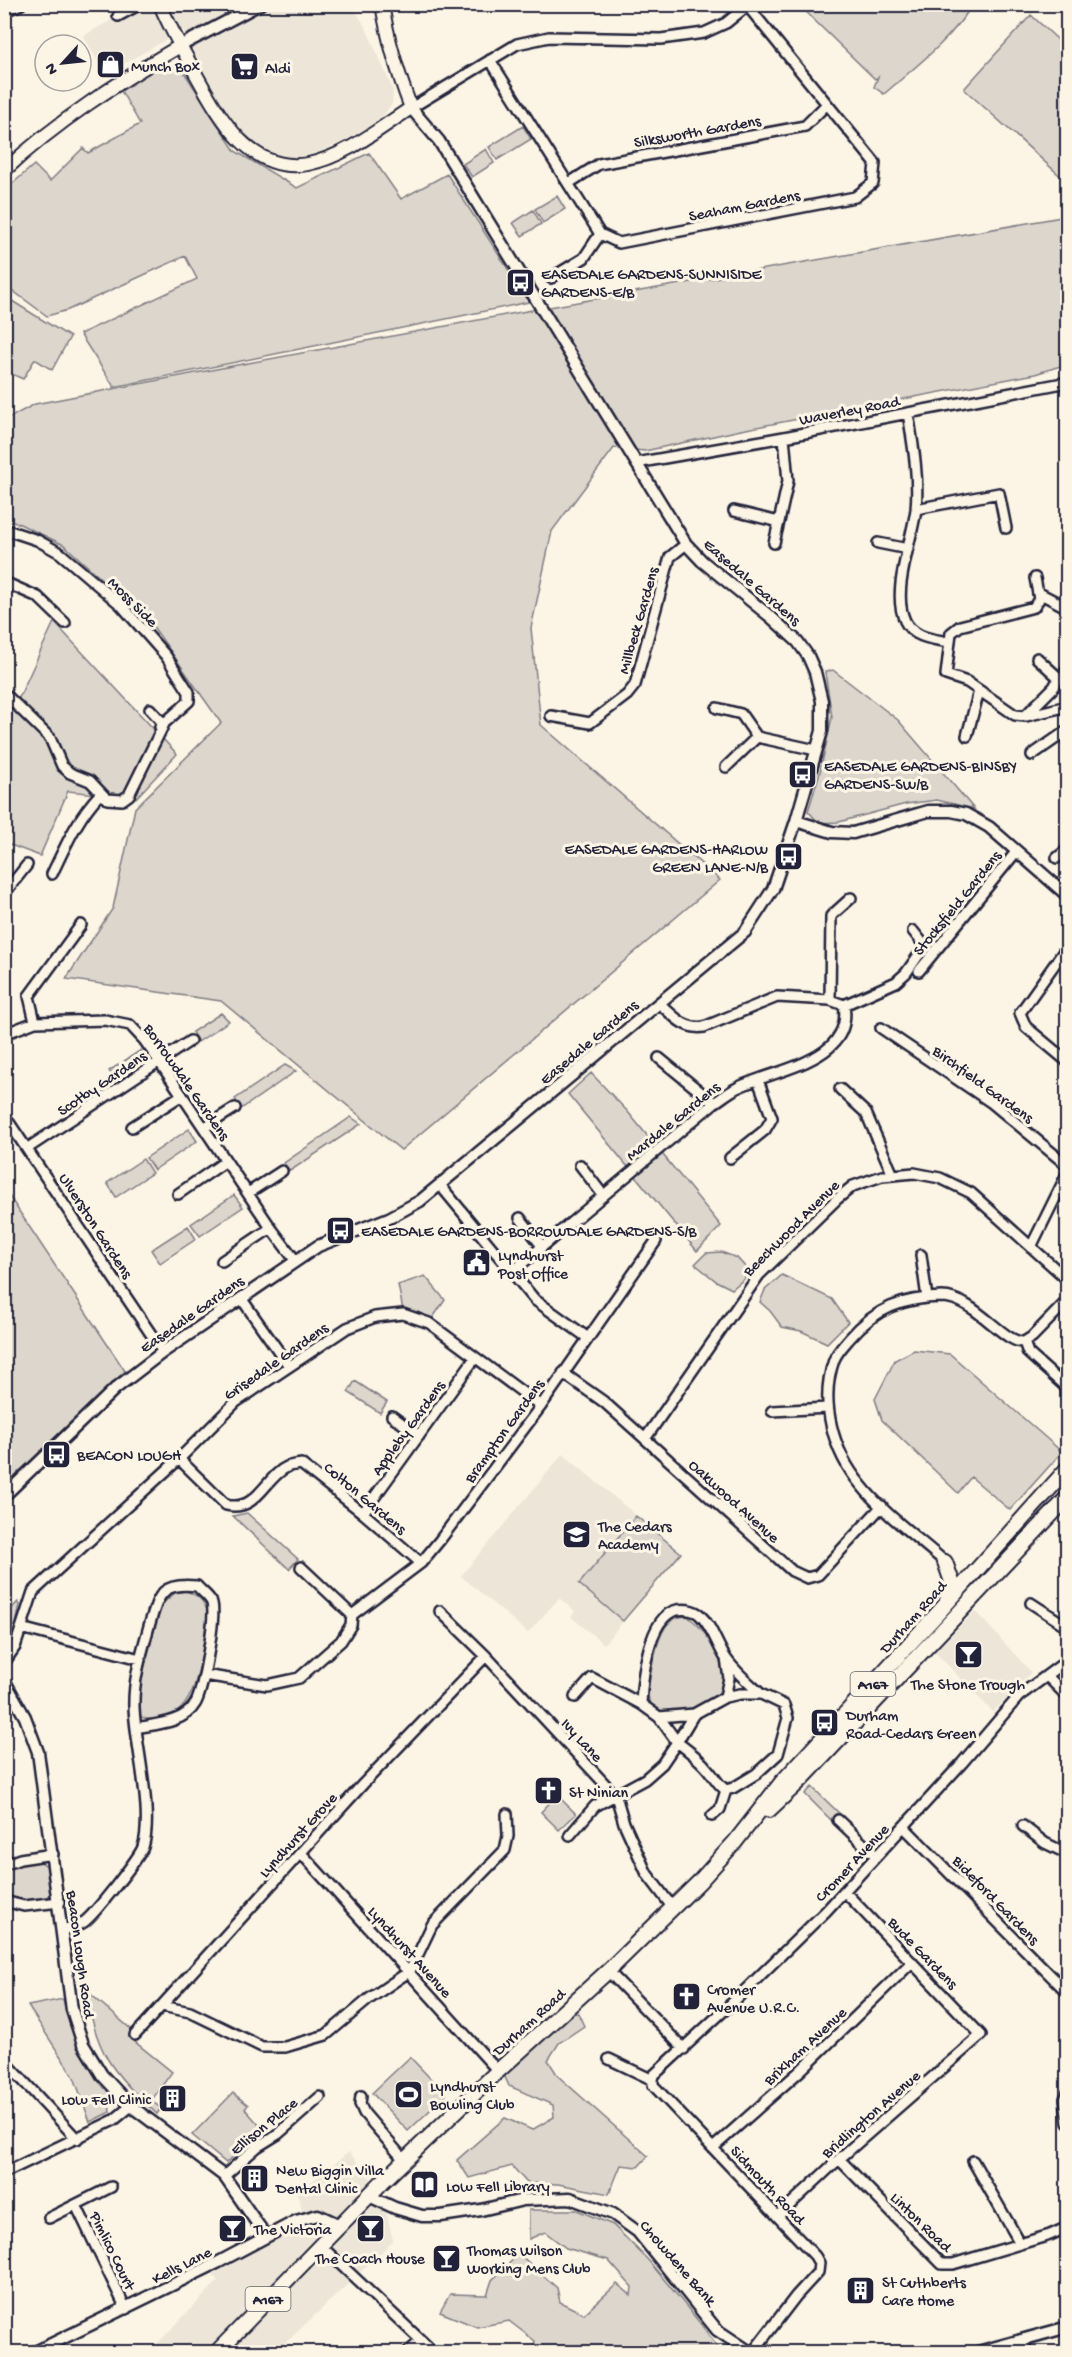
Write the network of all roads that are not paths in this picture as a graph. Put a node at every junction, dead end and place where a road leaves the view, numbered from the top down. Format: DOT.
graph roads {
  1 [pos="8,4"];
  2 [pos="21,4"];
  3 [pos="140,4"];
  4 [pos="160,4"];
  5 [pos="260,4"];
  6 [pos="382,4"];
  7 [pos="747,5"];
  8 [pos="118,16"];
  9 [pos="180,46"];
  10 [pos="490,60"];
  11 [pos="827,104"];
  12 [pos="411,108"];
  13 [pos="5,169"];
  14 [pos="568,183"];
  15 [pos="600,234"];
  16 [pos="551,278"];
  17 [pos="1068,382"];
  18 [pos="908,413"];
  19 [pos="784,437"];
  20 [pos="636,463"];
  21 [pos="916,509"];
  22 [pos="734,511"];
  23 [pos="779,522"];
  24 [pos="1006,528"];
  25 [pos="4,529"];
  26 [pos="774,543"];
  27 [pos="878,543"];
  28 [pos="686,544"];
  29 [pos="908,549"];
  30 [pos="1035,578"];
  31 [pos="4,582"];
  32 [pos="1039,593"];
  33 [pos="1068,608"];
  34 [pos="64,623"];
  35 [pos="949,642"];
  36 [pos="1037,658"];
  37 [pos="980,691"];
  38 [pos="4,693"];
  39 [pos="1068,706"];
  40 [pos="717,708"];
  41 [pos="150,709"];
  42 [pos="551,716"];
  43 [pos="1026,716"];
  44 [pos="162,726"];
  45 [pos="1068,730"];
  46 [pos="967,736"];
  47 [pos="757,737"];
  48 [pos="816,750"];
  49 [pos="1032,755"];
  50 [pos="726,767"];
  51 [pos="100,794"];
  52 [pos="796,821"];
  53 [pos="1068,849"];
  54 [pos="1016,852"];
  55 [pos="1057,858"];
  56 [pos="27,865"];
  57 [pos="52,874"];
  58 [pos="4,894"];
  59 [pos="1068,896"];
  60 [pos="851,898"];
  61 [pos="81,925"];
  62 [pos="913,931"];
  63 [pos="1068,953"];
  64 [pos="919,971"];
  65 [pos="830,1000"];
  66 [pos="660,1004"];
  67 [pos="844,1005"];
  68 [pos="35,1022"];
  69 [pos="881,1028"];
  70 [pos="4,1035"];
  71 [pos="190,1041"];
  72 [pos="659,1058"];
  73 [pos="159,1061"];
  74 [pos="1068,1062"];
  75 [pos="758,1080"];
  76 [pos="840,1089"];
  77 [pos="182,1095"];
  78 [pos="714,1103"];
  79 [pos="235,1108"];
  80 [pos="4,1115"];
  81 [pos="132,1127"];
  82 [pos="205,1127"];
  83 [pos="28,1148"];
  84 [pos="730,1158"];
  85 [pos="226,1161"];
  86 [pos="580,1165"];
  87 [pos="1068,1166"];
  88 [pos="282,1171"];
  89 [pos="1068,1172"];
  90 [pos="893,1175"];
  91 [pos="440,1185"];
  92 [pos="248,1193"];
  93 [pos="178,1194"];
  94 [pos="603,1195"];
  95 [pos="520,1218"];
  96 [pos="271,1228"];
  97 [pos="656,1241"];
  98 [pos="542,1246"];
  99 [pos="1031,1247"];
  100 [pos="921,1255"];
  101 [pos="295,1260"];
  102 [pos="222,1261"];
  103 [pos="512,1272"];
  104 [pos="1068,1280"];
  105 [pos="242,1298"];
  106 [pos="927,1298"];
  107 [pos="1068,1300"];
  108 [pos="588,1338"];
  109 [pos="1024,1342"];
  110 [pos="163,1352"];
  111 [pos="475,1358"];
  112 [pos="289,1366"];
  113 [pos="563,1373"];
  114 [pos="1068,1389"];
  115 [pos="541,1406"];
  116 [pos="828,1408"];
  117 [pos="772,1411"];
  118 [pos="392,1416"];
  119 [pos="419,1436"];
  120 [pos="645,1440"];
  121 [pos="179,1459"];
  122 [pos="1068,1468"];
  123 [pos="4,1496"];
  124 [pos="1068,1497"];
  125 [pos="882,1506"];
  126 [pos="363,1513"];
  127 [pos="985,1560"];
  128 [pos="945,1562"];
  129 [pos="421,1563"];
  130 [pos="301,1567"];
  131 [pos="1031,1603"];
  132 [pos="440,1611"];
  133 [pos="938,1613"];
  134 [pos="352,1615"];
  135 [pos="1068,1627"];
  136 [pos="21,1628"];
  137 [pos="486,1656"];
  138 [pos="140,1659"];
  139 [pos="726,1659"];
  140 [pos="1068,1660"];
  141 [pos="4,1663"];
  142 [pos="204,1675"];
  143 [pos="1047,1676"];
  144 [pos="4,1680"];
  145 [pos="760,1694"];
  146 [pos="9,1697"];
  147 [pos="575,1697"];
  148 [pos="1068,1697"];
  149 [pos="725,1698"];
  150 [pos="641,1704"];
  151 [pos="694,1714"];
  152 [pos="659,1717"];
  153 [pos="136,1728"];
  154 [pos="677,1743"];
  155 [pos="726,1790"];
  156 [pos="616,1796"];
  157 [pos="507,1814"];
  158 [pos="712,1816"];
  159 [pos="838,1820"];
  160 [pos="1023,1826"];
  161 [pos="904,1827"];
  162 [pos="570,1834"];
  163 [pos="735,1842"];
  164 [pos="301,1853"];
  165 [pos="53,1854"];
  166 [pos="1068,1854"];
  167 [pos="876,1856"];
  168 [pos="4,1865"];
  169 [pos="844,1891"];
  170 [pos="4,1901"];
  171 [pos="60,1902"];
  172 [pos="674,1908"];
  173 [pos="62,1930"];
  174 [pos="912,1962"];
  175 [pos="410,1971"];
  176 [pos="608,1971"];
  177 [pos="1068,1993"];
  178 [pos="162,2006"];
  179 [pos="135,2035"];
  180 [pos="981,2035"];
  181 [pos="684,2049"];
  182 [pos="609,2059"];
  183 [pos="4,2060"];
  184 [pos="498,2070"];
  185 [pos="652,2080"];
  186 [pos="1068,2093"];
  187 [pos="361,2096"];
  188 [pos="320,2097"];
  189 [pos="131,2106"];
  190 [pos="1068,2123"];
  191 [pos="77,2139"];
  192 [pos="714,2147"];
  193 [pos="839,2159"];
  194 [pos="405,2161"];
  195 [pos="973,2161"];
  196 [pos="4,2173"];
  197 [pos="224,2176"];
  198 [pos="111,2187"];
  199 [pos="369,2196"];
  200 [pos="76,2205"];
  201 [pos="779,2216"];
  202 [pos="49,2218"];
  203 [pos="340,2224"];
  204 [pos="1068,2228"];
  205 [pos="266,2236"];
  206 [pos="1020,2242"];
  207 [pos="320,2245"];
  208 [pos="126,2308"];
  209 [pos="1068,2327"];
  210 [pos="1024,2339"];
  211 [pos="39,2352"];
  212 [pos="217,2352"];
  213 [pos="408,2352"];
  214 [pos="751,2352"];
  215 [pos="978,2352"];
  216 [pos="1026,2352"];
  1 -- 2 [label="street"];
  3 -- 8 [label="street"];
  4 -- 9 [label="main road"];
  5 -- 9 [label="street"];
  6 -- 12 [label="main road"];
  7 -- 10 [label="street"];
  7 -- 11 [label="street, Seaham Gardens"];
  9 -- 12 [label="main road"];
  9 -- 13 [label="main road"];
  10 -- 12 [label="street"];
  10 -- 14 [label="street"];
  11 -- 14 [label="street, Silksworth Gardens"];
  11 -- 15 [label="street, Seaham Gardens"];
  12 -- 20 [label="street, Easedale Gardens"];
  14 -- 15 [label="street"];
  15 -- 16 [label="street"];
  17 -- 18 [label="street, Waverley Road"];
  18 -- 19 [label="street, Waverley Road"];
  18 -- 21 [label="street"];
  19 -- 20 [label="street, Waverley Road"];
  19 -- 23 [label="street"];
  20 -- 28 [label="street, Easedale Gardens"];
  21 -- 24 [label="street"];
  21 -- 29 [label="street"];
  22 -- 23 [label="street"];
  23 -- 26 [label="street"];
  25 -- 44 [label="street, Moss Side"];
  27 -- 29 [label="street"];
  28 -- 42 [label="street, Millbeck Gardens"];
  28 -- 48 [label="street, Easedale Gardens"];
  29 -- 35 [label="street"];
  30 -- 32 [label="street"];
  31 -- 34 [label="street"];
  32 -- 33 [label="street"];
  32 -- 35 [label="street"];
  35 -- 37 [label="street"];
  36 -- 43 [label="street"];
  37 -- 43 [label="street"];
  37 -- 46 [label="street"];
  38 -- 51 [label="street"];
  39 -- 43 [label="street"];
  40 -- 47 [label="street"];
  41 -- 44 [label="street"];
  44 -- 51 [label="street"];
  45 -- 49 [label="street"];
  47 -- 48 [label="street"];
  47 -- 50 [label="street"];
  48 -- 52 [label="street, Easedale Gardens"];
  51 -- 57 [label="street"];
  52 -- 54 [label="street"];
  52 -- 66 [label="street, Easedale Gardens"];
  53 -- 55 [label="street"];
  54 -- 59 [label="street"];
  54 -- 64 [label="street, Stocksfield Gardens"];
  56 -- 58 [label="street"];
  60 -- 65 [label="street"];
  61 -- 68 [label="street"];
  62 -- 67 [label="street"];
  63 -- 74 [label="street"];
  65 -- 66 [label="street"];
  65 -- 67 [label="street"];
  66 -- 91 [label="street, Easedale Gardens"];
  67 -- 75 [label="street, Mardale Gardens"];
  68 -- 70 [label="street, Borrowdale Gardens"];
  68 -- 73 [label="street, Borrowdale Gardens"];
  69 -- 87 [label="street, Birchfield Gardens"];
  71 -- 73 [label="street, Scotby Gardens"];
  72 -- 78 [label="street"];
  73 -- 77 [label="street, Borrowdale Gardens"];
  73 -- 83 [label="street, Scotby Gardens"];
  75 -- 78 [label="street, Mardale Gardens"];
  75 -- 84 [label="street"];
  76 -- 90 [label="street"];
  77 -- 81 [label="street"];
  77 -- 82 [label="street, Borrowdale Gardens"];
  78 -- 94 [label="street, Mardale Gardens"];
  79 -- 82 [label="street"];
  80 -- 83 [label="street, Ulverston Gardens"];
  82 -- 85 [label="street, Borrowdale Gardens"];
  83 -- 110 [label="street, Ulverston Gardens"];
  85 -- 92 [label="street, Borrowdale Gardens"];
  85 -- 93 [label="street"];
  86 -- 94 [label="street"];
  88 -- 92 [label="street"];
  89 -- 99 [label="street"];
  90 -- 99 [label="street, Beechwood Avenue"];
  90 -- 120 [label="street, Beechwood Avenue"];
  91 -- 101 [label="street, Easedale Gardens"];
  91 -- 103 [label="street"];
  92 -- 96 [label="street, Borrowdale Gardens"];
  94 -- 98 [label="street, Mardale Gardens"];
  95 -- 98 [label="street"];
  96 -- 101 [label="street, Borrowdale Gardens"];
  96 -- 102 [label="street"];
  97 -- 108 [label="street, Brampton Gardens"];
  98 -- 103 [label="street, Mardale Gardens"];
  99 -- 104 [label="street, Beechwood Avenue"];
  100 -- 106 [label="street"];
  101 -- 105 [label="street, Easedale Gardens"];
  103 -- 108 [label="street"];
  105 -- 110 [label="street, Easedale Gardens"];
  105 -- 112 [label="street"];
  106 -- 109 [label="street"];
  106 -- 116 [label="street"];
  107 -- 109 [label="street"];
  108 -- 113 [label="street, Brampton Gardens"];
  109 -- 114 [label="street"];
  110 -- 123 [label="street, Easedale Gardens"];
  111 -- 112 [label="street, Grisedale Gardens"];
  111 -- 115 [label="street, Grisedale Gardens"];
  111 -- 119 [label="street, Appleby Gardens"];
  112 -- 121 [label="street, Grisedale Gardens"];
  113 -- 115 [label="street, Brampton Gardens"];
  113 -- 120 [label="street, Oakwood Avenue"];
  115 -- 129 [label="street, Brampton Gardens"];
  116 -- 117 [label="street"];
  116 -- 125 [label="street"];
  118 -- 119 [label="street"];
  119 -- 126 [label="street, Appleby Gardens"];
  120 -- 125 [label="street, Oakwood Avenue"];
  121 -- 126 [label="street, Colton Gardens"];
  121 -- 136 [label="street, Grisedale Gardens"];
  122 -- 127 [label="main road, Durham Road / A167"];
  124 -- 163 [label="main road, Durham Road / A167"];
  125 -- 128 [label="street"];
  126 -- 129 [label="street, Colton Gardens"];
  127 -- 128 [label="main road"];
  127 -- 133 [label="main road, Durham Road / A167"];
  128 -- 133 [label="main road"];
  129 -- 134 [label="street, Brampton Gardens"];
  130 -- 134 [label="street"];
  131 -- 135 [label="street"];
  132 -- 137 [label="street, Ivy Lane"];
  133 -- 163 [label="main road, Durham Road / A167"];
  134 -- 142 [label="street"];
  136 -- 138 [label="street"];
  136 -- 141 [label="street, Grisedale Gardens"];
  137 -- 156 [label="street, Ivy Lane"];
  137 -- 164 [label="street, Lyndhurst Grove"];
  138 -- 142 [label="street"];
  138 -- 153 [label="street"];
  139 -- 145 [label="street"];
  139 -- 149 [label="street"];
  139 -- 150 [label="street"];
  140 -- 143 [label="street, Cromer Avenue"];
  142 -- 153 [label="street"];
  143 -- 148 [label="street"];
  143 -- 161 [label="street, Cromer Avenue"];
  144 -- 146 [label="street, Beacon Lough Road"];
  145 -- 149 [label="street"];
  145 -- 155 [label="street"];
  146 -- 165 [label="street, Beacon Lough Road"];
  147 -- 150 [label="street"];
  149 -- 151 [label="street"];
  150 -- 152 [label="street"];
  151 -- 152 [label="street"];
  151 -- 154 [label="street"];
  152 -- 154 [label="street"];
  153 -- 173 [label="street"];
  154 -- 155 [label="street"];
  154 -- 156 [label="street"];
  155 -- 158 [label="street"];
  156 -- 162 [label="street"];
  156 -- 172 [label="street, Ivy Lane"];
  157 -- 175 [label="street"];
  159 -- 167 [label="street"];
  160 -- 166 [label="street"];
  161 -- 167 [label="street, Cromer Avenue"];
  161 -- 177 [label="street, Bideford Gardens"];
  163 -- 172 [label="main road, Durham Road / A167"];
  164 -- 175 [label="street, Lyndhurst Avenue"];
  164 -- 178 [label="street, Lyndhurst Grove"];
  165 -- 168 [label="street"];
  165 -- 171 [label="street, Beacon Lough Road"];
  167 -- 169 [label="street, Cromer Avenue"];
  169 -- 174 [label="street, Bude Gardens"];
  169 -- 181 [label="street, Cromer Avenue"];
  170 -- 171 [label="street"];
  171 -- 173 [label="street, Beacon Lough Road"];
  172 -- 176 [label="main road, Durham Road / A167"];
  173 -- 189 [label="street, Beacon Lough Road"];
  174 -- 180 [label="street, Bude Gardens"];
  174 -- 192 [label="street, Brixham Avenue"];
  175 -- 178 [label="street"];
  175 -- 184 [label="street, Lyndhurst Avenue"];
  176 -- 181 [label="street"];
  176 -- 184 [label="main road, Durham Road / A167"];
  178 -- 179 [label="street, Lyndhurst Grove"];
  180 -- 193 [label="street, Bridlington Avenue"];
  181 -- 185 [label="street, Cromer Avenue"];
  182 -- 185 [label="street, Sidmouth Road"];
  183 -- 191 [label="street"];
  184 -- 194 [label="main road, Durham Road / A167"];
  185 -- 192 [label="street, Sidmouth Road"];
  186 -- 190 [label="street"];
  187 -- 194 [label="street"];
  188 -- 197 [label="street, Ellison Place"];
  189 -- 191 [label="street"];
  189 -- 197 [label="street, Beacon Lough Road"];
  191 -- 196 [label="street"];
  192 -- 201 [label="street, Sidmouth Road"];
  193 -- 201 [label="street, Bridlington Avenue"];
  193 -- 206 [label="street, Linton Road"];
  194 -- 199 [label="main road, Durham Road / A167"];
  195 -- 206 [label="street"];
  197 -- 205 [label="street, Beacon Lough Road"];
  198 -- 200 [label="street"];
  199 -- 203 [label="main road, Durham Road / A167"];
  199 -- 214 [label="street, Chowdene Bank"];
  200 -- 202 [label="street"];
  200 -- 208 [label="street, Pimlico Court"];
  201 -- 214 [label="street, Sidmouth Road"];
  203 -- 205 [label="street, Kells Lane"];
  203 -- 207 [label="main road, Durham Road / A167"];
  204 -- 206 [label="street, Linton Road"];
  205 -- 208 [label="street, Kells Lane"];
  207 -- 212 [label="main road, Durham Road / A167"];
  207 -- 213 [label="street"];
  208 -- 211 [label="street, Kells Lane"];
  209 -- 210 [label="street"];
  210 -- 215 [label="street"];
  210 -- 216 [label="street"];
}
